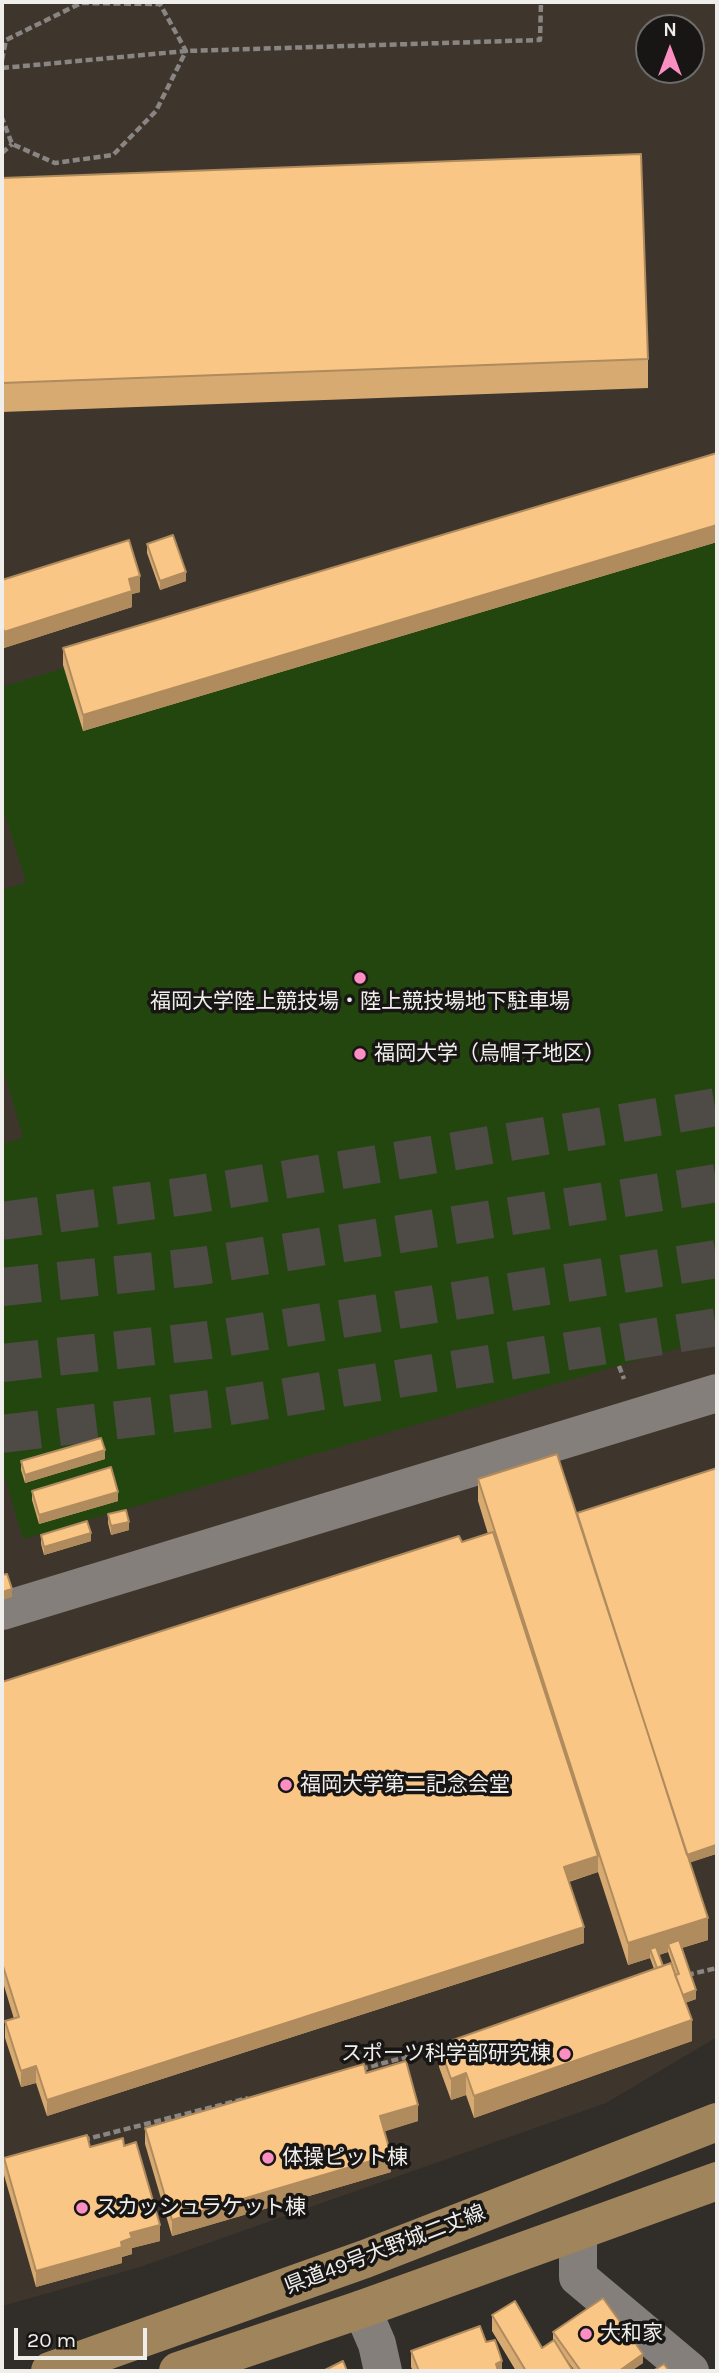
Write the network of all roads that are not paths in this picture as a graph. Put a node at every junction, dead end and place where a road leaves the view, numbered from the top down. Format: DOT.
graph roads {
  1 [pos="717,1393"];
  2 [pos="2,1611"];
  3 [pos="717,2122"];
  4 [pos="717,2181"];
  5 [pos="578,2232"];
  6 [pos="362,2309"];
  7 [pos="50,2371"];
  8 [pos="178,2371"];
  9 [pos="383,2371"];
  10 [pos="690,2371"];
  1 -- 2 [label="street"];
  3 -- 7 [label="main road, 県道49号大野城二丈線"];
  4 -- 5 [label="main road, 県道49号大野城二丈線"];
  5 -- 6 [label="main road, 県道49号大野城二丈線"];
  5 -- 10 [label="street"];
  6 -- 8 [label="main road, 県道49号大野城二丈線"];
  6 -- 9 [label="street"];
}
